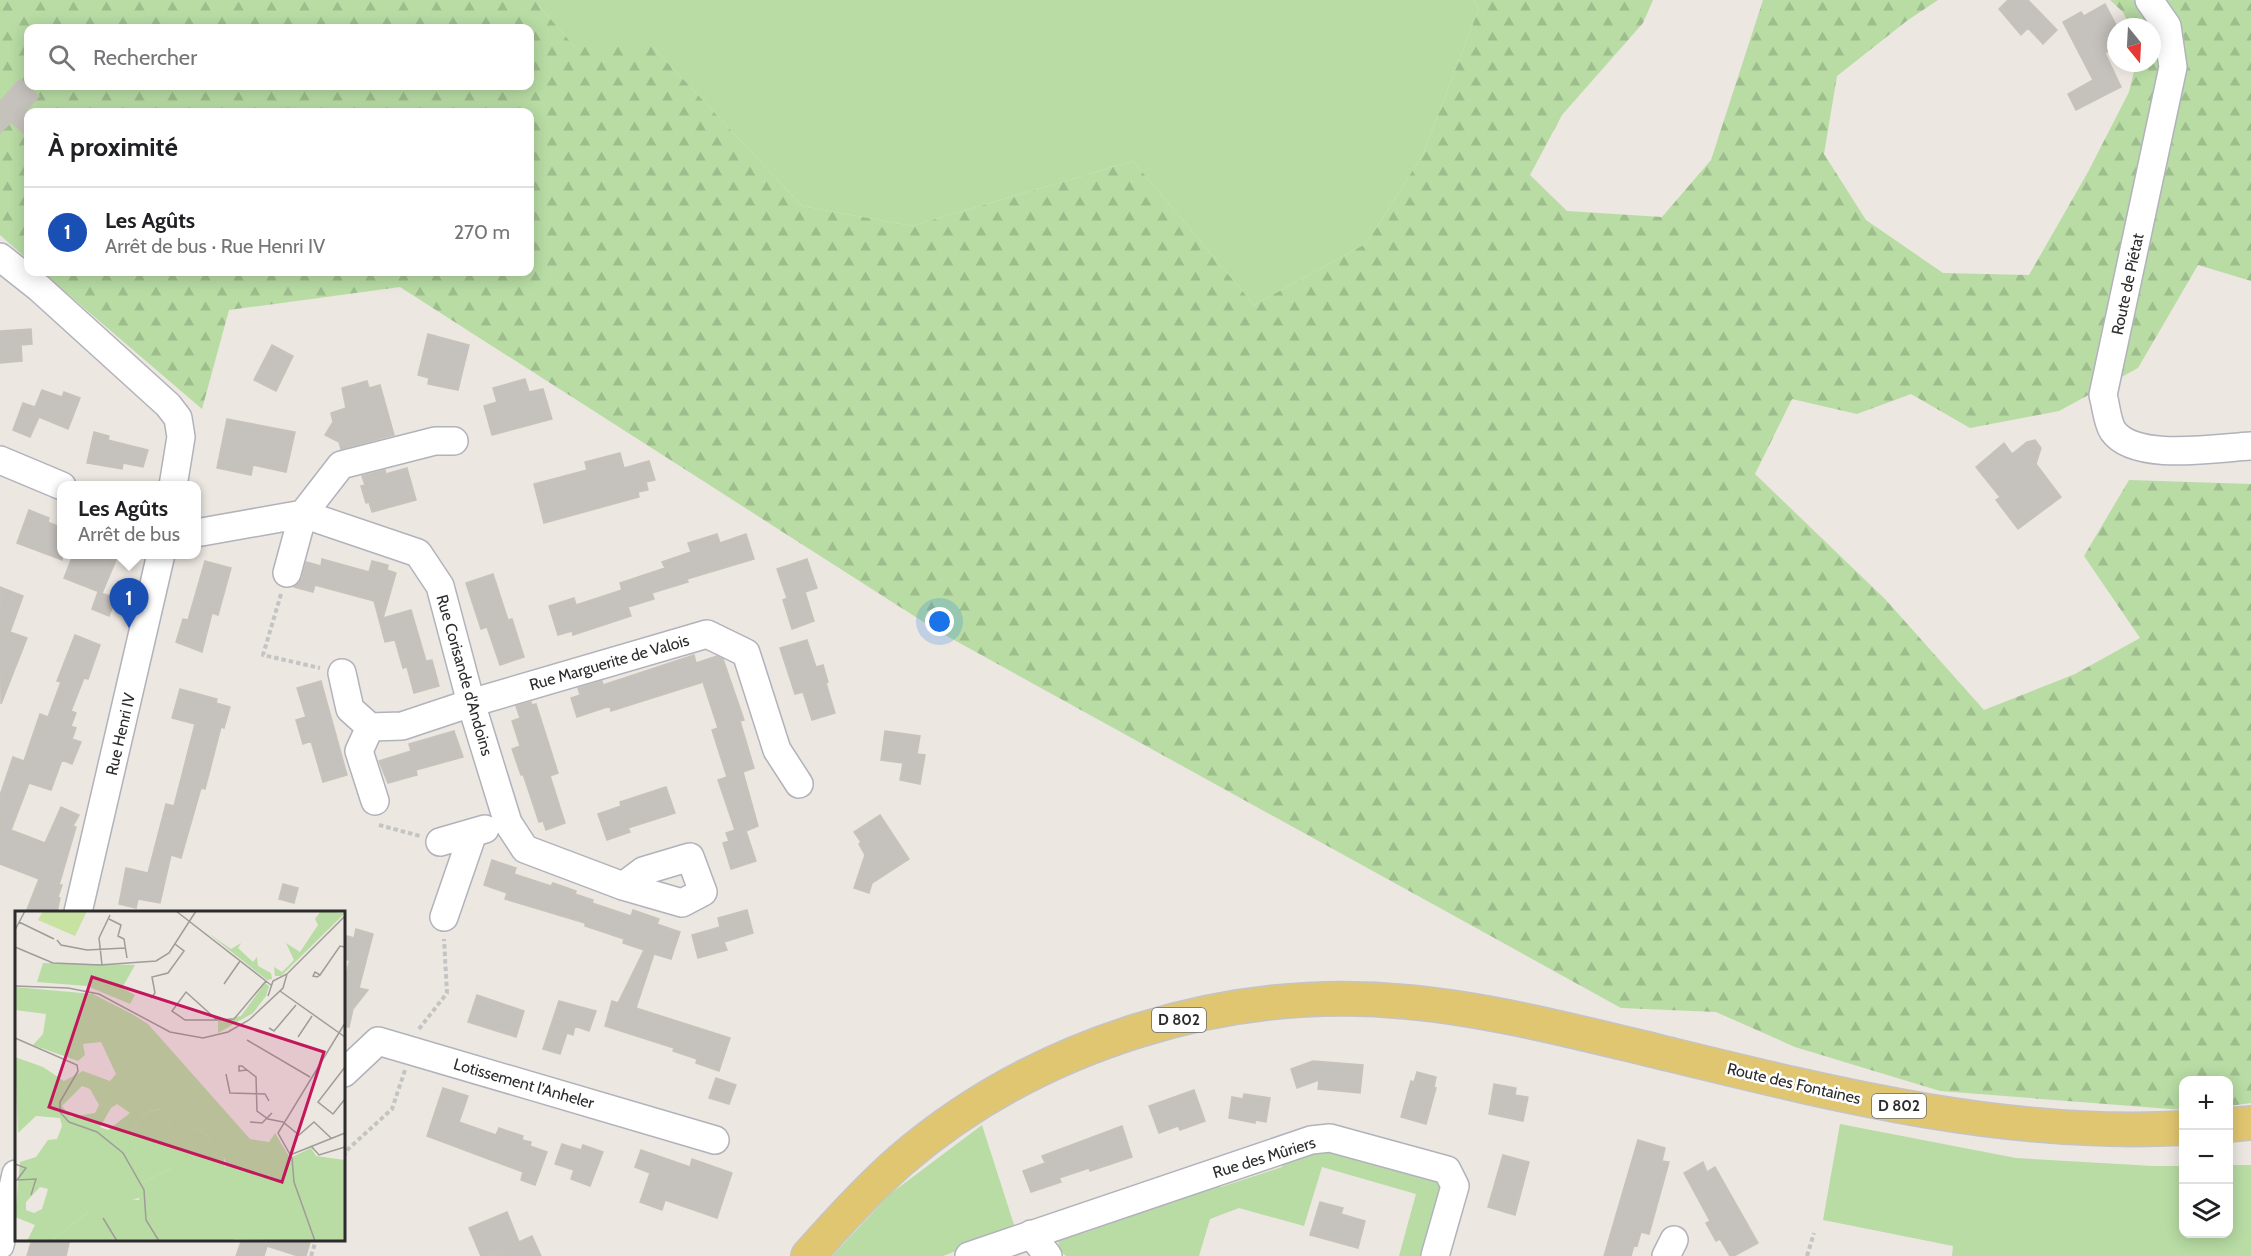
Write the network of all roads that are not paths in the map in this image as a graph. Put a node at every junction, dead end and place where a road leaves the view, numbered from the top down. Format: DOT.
graph roads {
  1 [pos="2149,0"];
  2 [pos="2,264"];
  3 [pos="454,441"];
  4 [pos="2251,446"];
  5 [pos="0,460"];
  6 [pos="174,481"];
  7 [pos="57,484"];
  8 [pos="303,514"];
  9 [pos="201,532"];
  10 [pos="160,559"];
  11 [pos="287,573"];
  12 [pos="342,673"];
  13 [pos="471,703"];
  14 [pos="370,727"];
  15 [pos="800,784"];
  16 [pos="375,801"];
  17 [pos="508,823"];
  18 [pos="473,833"];
  19 [pos="440,842"];
  20 [pos="623,886"];
  21 [pos="78,911"];
  22 [pos="444,917"];
  23 [pos="345,1072"];
  24 [pos="2251,1123"];
  25 [pos="2233,1125"];
  26 [pos="2179,1128"];
  27 [pos="715,1140"];
  28 [pos="15,1178"];
  29 [pos="1031,1234"];
  30 [pos="0,1245"];
  31 [pos="808,1256"];
  32 [pos="969,1256"];
  33 [pos="1048,1256"];
  34 [pos="1435,1256"];
  1 -- 4 [label="street, Route de Piétat"];
  2 -- 6 [label="street"];
  3 -- 8 [label="street"];
  5 -- 7 [label="street"];
  8 -- 9 [label="street, Rue Corisande d'Andoins"];
  8 -- 11 [label="street"];
  8 -- 13 [label="street, Rue Corisande d'Andoins"];
  10 -- 21 [label="street, Rue Henri IV"];
  12 -- 14 [label="street"];
  13 -- 14 [label="street, Rue Marguerite de Valois"];
  13 -- 15 [label="street, Rue Marguerite de Valois"];
  13 -- 17 [label="street, Rue Corisande d'Andoins"];
  14 -- 16 [label="street"];
  17 -- 18 [label="street"];
  17 -- 20 [label="street, Rue Corisande d'Andoins"];
  18 -- 19 [label="street"];
  18 -- 22 [label="street"];
  23 -- 27 [label="street, Lotissement l'Anheler"];
  24 -- 25 [label="main road"];
  26 -- 31 [label="main road, Route des Fontaines / D 802"];
  28 -- 30 [label="street"];
  29 -- 32 [label="street, Rue des Mûriers"];
  29 -- 33 [label="street"];
  29 -- 34 [label="street, Rue des Mûriers"];
}
